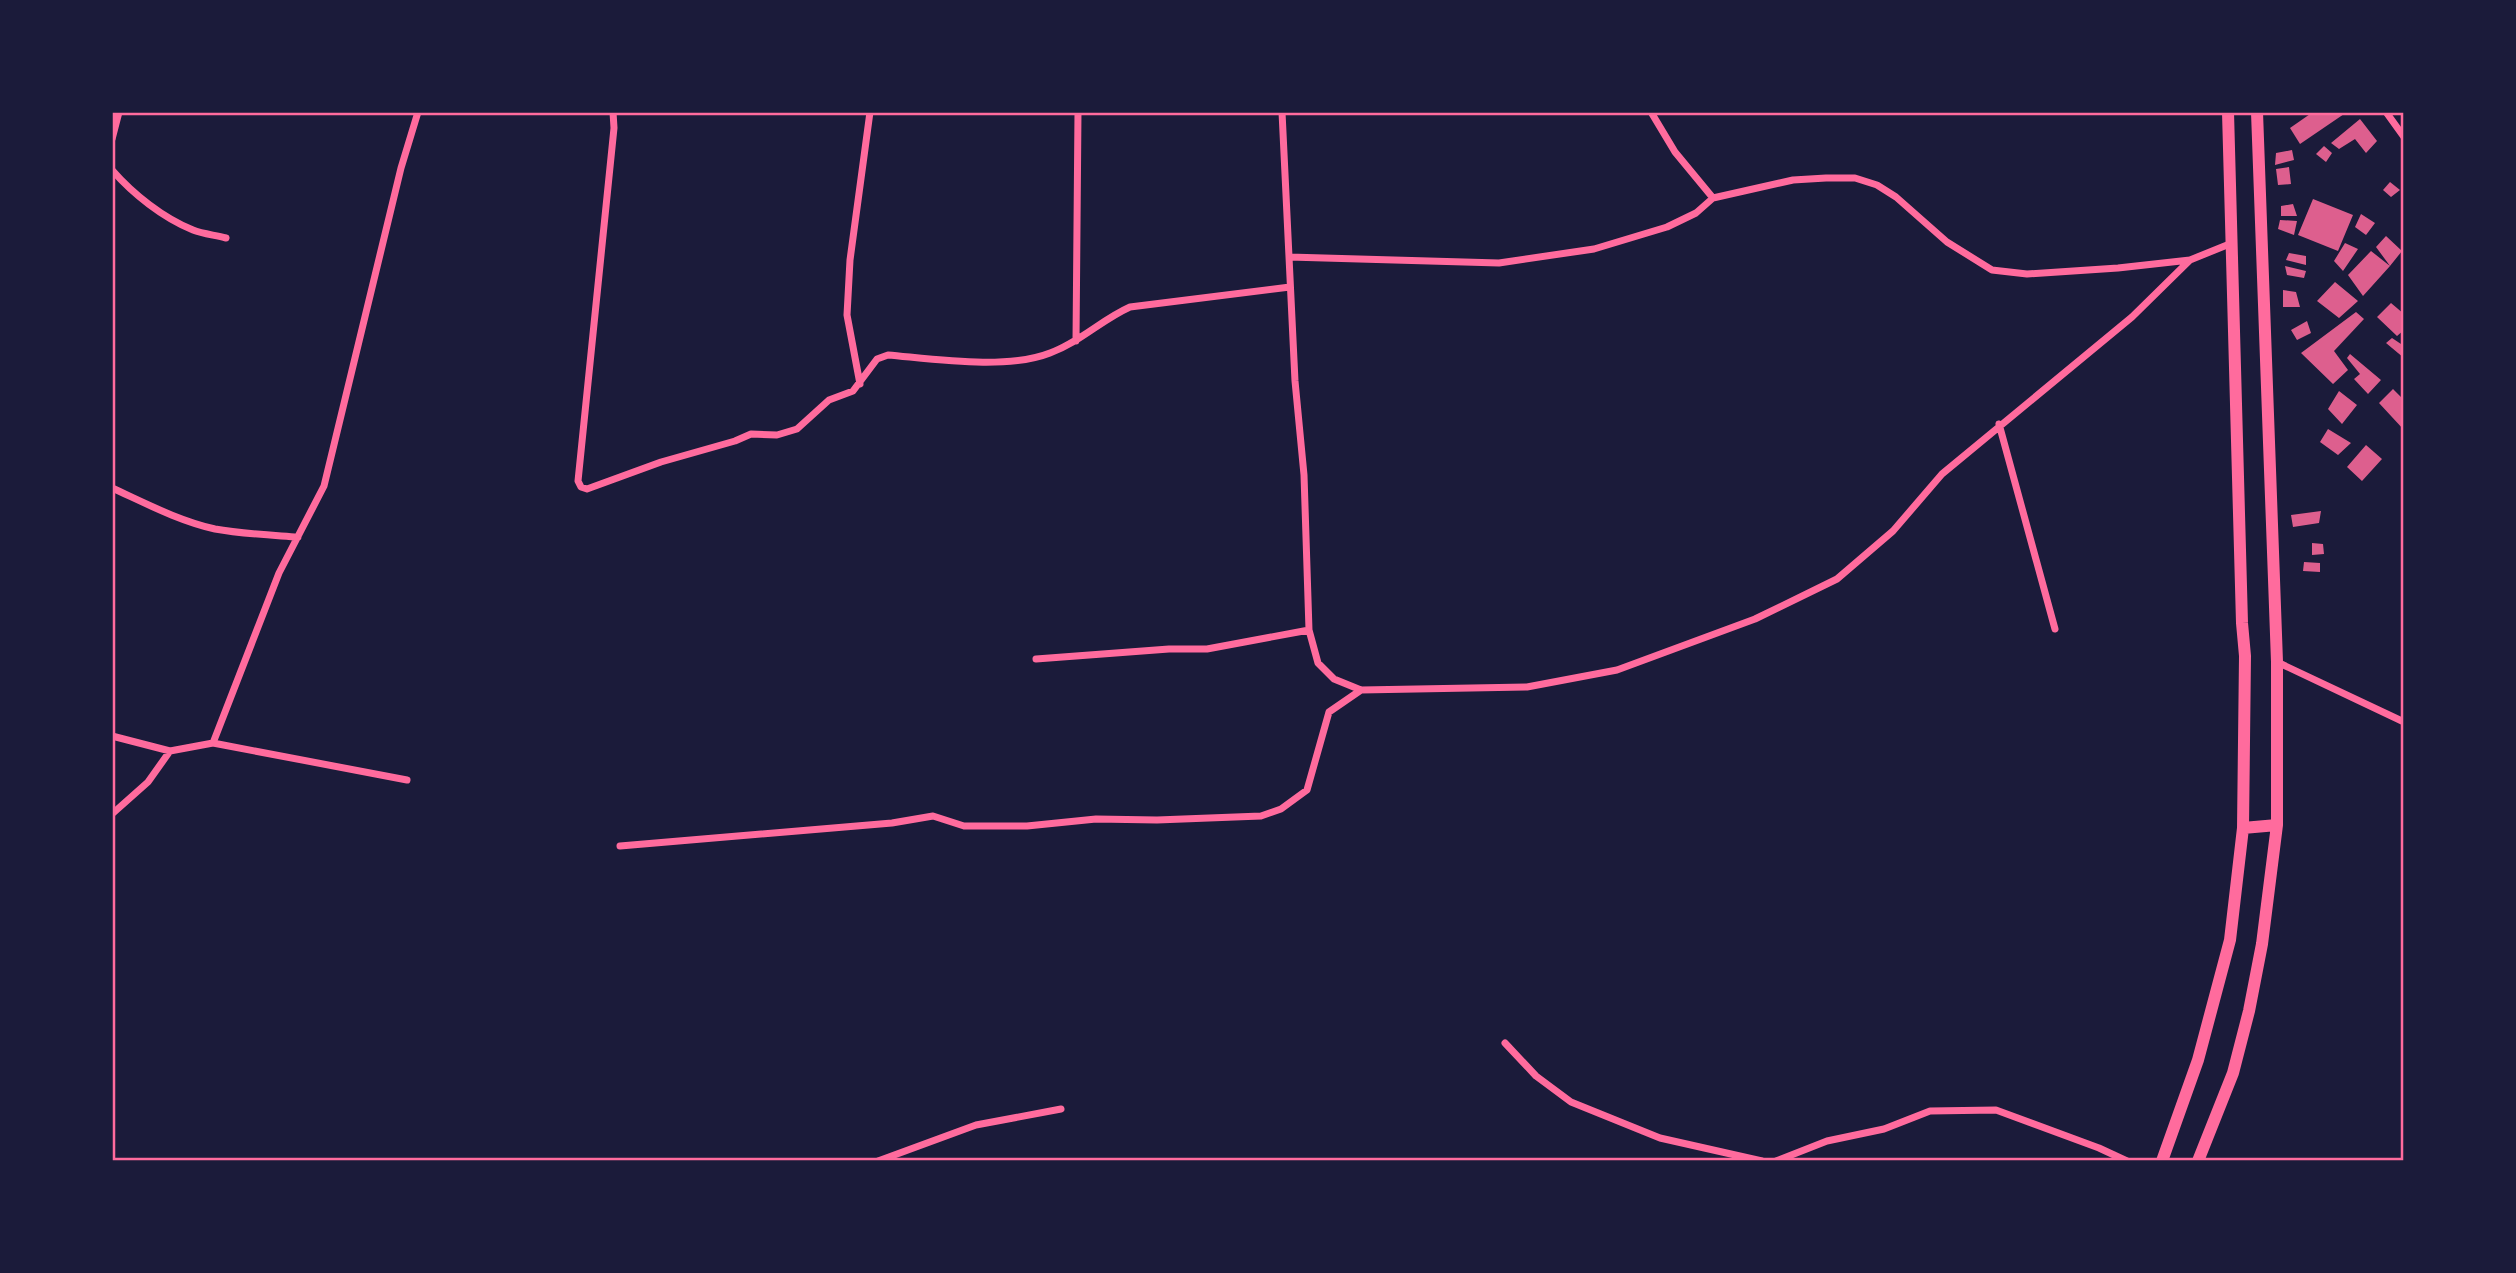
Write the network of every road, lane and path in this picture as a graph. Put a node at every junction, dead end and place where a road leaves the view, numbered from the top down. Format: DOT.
graph roads {
  1 [pos="119,112"];
  2 [pos="418,112"];
  3 [pos="612,112"];
  4 [pos="870,112"];
  5 [pos="1078,112"];
  6 [pos="1282,112"];
  7 [pos="1651,112"];
  8 [pos="2228,112"];
  9 [pos="2257,112"];
  10 [pos="2386,112"];
  11 [pos="2404,137"];
  12 [pos="112,139"];
  13 [pos="112,170"];
  14 [pos="1713,198"];
  15 [pos="226,238"];
  16 [pos="2232,243"];
  17 [pos="1289,257"];
  18 [pos="2190,260"];
  19 [pos="1290,287"];
  20 [pos="1076,341"];
  21 [pos="860,384"];
  22 [pos="1999,424"];
  23 [pos="112,488"];
  24 [pos="298,537"];
  25 [pos="2055,629"];
  26 [pos="1309,630"];
  27 [pos="1036,659"];
  28 [pos="2277,662"];
  29 [pos="1361,691"];
  30 [pos="2404,722"];
  31 [pos="112,736"];
  32 [pos="213,743"];
  33 [pos="170,751"];
  34 [pos="407,780"];
  35 [pos="112,814"];
  36 [pos="2277,825"];
  37 [pos="2243,828"];
  38 [pos="620,846"];
  39 [pos="1505,1043"];
  40 [pos="1061,1109"];
  41 [pos="878,1161"];
  42 [pos="1762,1161"];
  43 [pos="1776,1161"];
  44 [pos="2127,1161"];
  45 [pos="2162,1161"];
  46 [pos="2198,1161"];
  1 -- 12 [label="street"];
  2 -- 24 [label="street"];
  3 -- 21 [label="street"];
  4 -- 21 [label="street"];
  5 -- 20 [label="street"];
  6 -- 17 [label="street"];
  7 -- 14 [label="street"];
  8 -- 16 [label="street"];
  9 -- 28 [label="street"];
  10 -- 11 [label="street"];
  13 -- 15 [label="street"];
  14 -- 17 [label="street"];
  14 -- 18 [label="street"];
  16 -- 18 [label="street"];
  16 -- 37 [label="street"];
  17 -- 19 [label="street"];
  18 -- 22 [label="street"];
  19 -- 20 [label="street"];
  19 -- 26 [label="street"];
  20 -- 21 [label="street"];
  22 -- 25 [label="street"];
  22 -- 29 [label="street"];
  23 -- 24 [label="street"];
  24 -- 32 [label="street"];
  26 -- 27 [label="street"];
  26 -- 29 [label="street"];
  28 -- 30 [label="street"];
  28 -- 36 [label="street"];
  29 -- 38 [label="street"];
  31 -- 33 [label="street"];
  32 -- 33 [label="street"];
  32 -- 34 [label="street"];
  33 -- 35 [label="street"];
  36 -- 37 [label="street"];
  36 -- 46 [label="street"];
  37 -- 45 [label="street"];
  39 -- 42 [label="street"];
  40 -- 41 [label="street"];
  43 -- 44 [label="street"];
}
